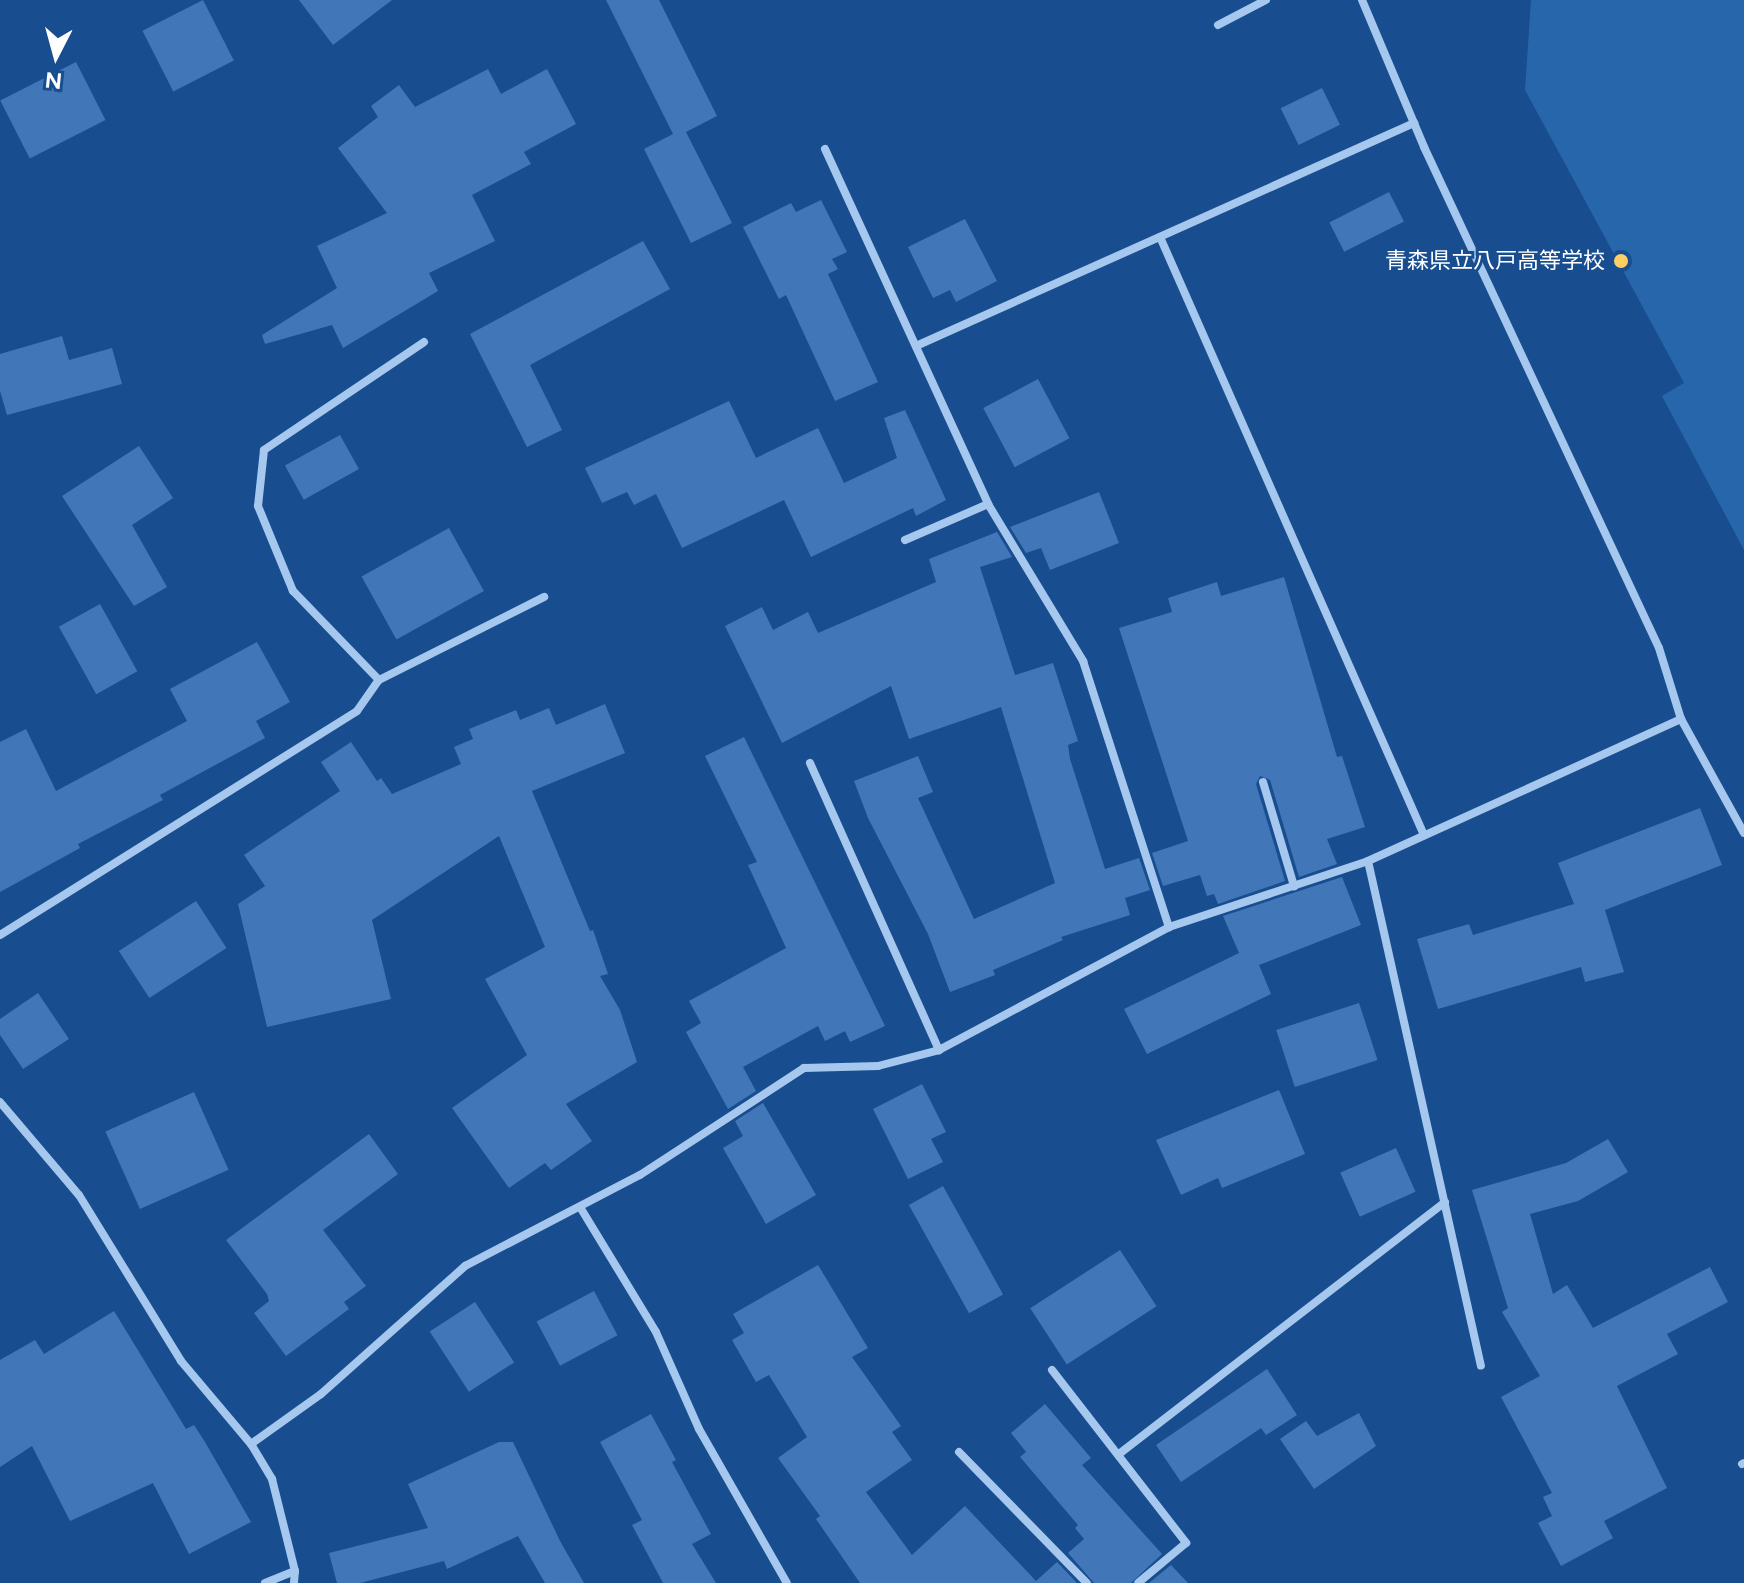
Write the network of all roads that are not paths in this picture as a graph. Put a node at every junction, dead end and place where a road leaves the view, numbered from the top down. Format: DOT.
graph roads {
  1 [pos="1266,0"];
  2 [pos="1363,0"];
  3 [pos="1218,25"];
  4 [pos="1414,123"];
  5 [pos="825,149"];
  6 [pos="1160,237"];
  7 [pos="424,342"];
  8 [pos="916,346"];
  9 [pos="988,504"];
  10 [pos="905,540"];
  11 [pos="544,597"];
  12 [pos="379,680"];
  13 [pos="1681,719"];
  14 [pos="810,763"];
  15 [pos="1263,782"];
  16 [pos="1744,833"];
  17 [pos="1424,835"];
  18 [pos="1368,861"];
  19 [pos="1294,886"];
  20 [pos="1169,927"];
  21 [pos="0,935"];
  22 [pos="939,1050"];
  23 [pos="0,1102"];
  24 [pos="1445,1202"];
  25 [pos="580,1207"];
  26 [pos="1481,1366"];
  27 [pos="1052,1370"];
  28 [pos="251,1444"];
  29 [pos="959,1452"];
  30 [pos="1119,1454"];
  31 [pos="295,1571"];
  32 [pos="265,1583"];
  33 [pos="294,1583"];
  34 [pos="787,1583"];
  35 [pos="1087,1583"];
  36 [pos="1138,1583"];
  1 -- 3 [label="street"];
  2 -- 4 [label="street"];
  4 -- 6 [label="street"];
  4 -- 13 [label="street"];
  5 -- 8 [label="street"];
  6 -- 8 [label="street"];
  6 -- 17 [label="street"];
  7 -- 12 [label="street"];
  8 -- 9 [label="street"];
  9 -- 10 [label="street"];
  9 -- 20 [label="street"];
  11 -- 12 [label="street"];
  12 -- 21 [label="street"];
  13 -- 16 [label="street"];
  13 -- 17 [label="street"];
  14 -- 22 [label="street"];
  15 -- 19 [label="street"];
  17 -- 18 [label="street"];
  18 -- 19 [label="street"];
  18 -- 24 [label="street"];
  19 -- 20 [label="street"];
  20 -- 22 [label="street"];
  22 -- 25 [label="street"];
  23 -- 28 [label="street"];
  24 -- 26 [label="street"];
  24 -- 30 [label="street"];
  25 -- 28 [label="street"];
  25 -- 34 [label="street"];
  27 -- 30 [label="street"];
  28 -- 31 [label="street"];
  29 -- 35 [label="street"];
  30 -- 36 [label="street"];
  31 -- 32 [label="street"];
  31 -- 33 [label="street"];
}
